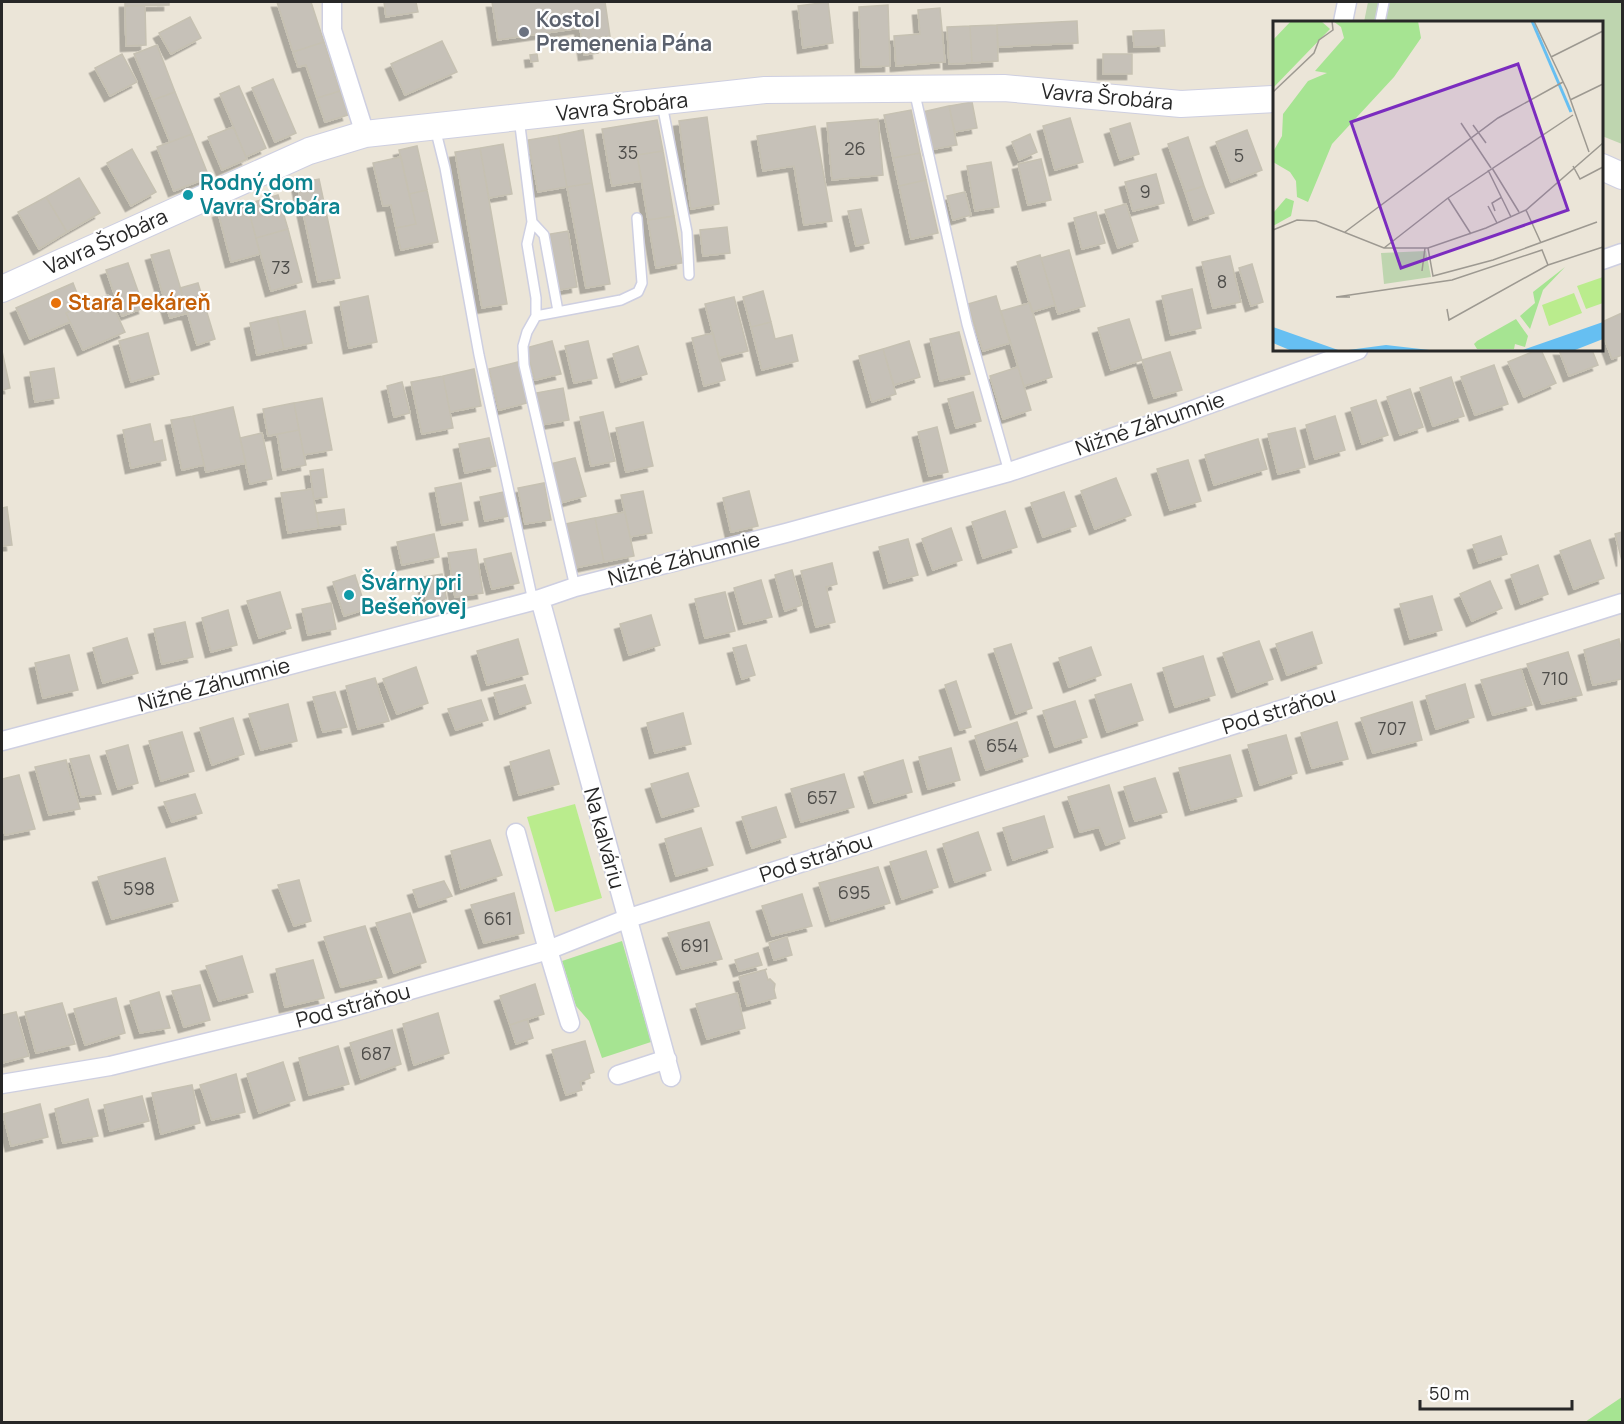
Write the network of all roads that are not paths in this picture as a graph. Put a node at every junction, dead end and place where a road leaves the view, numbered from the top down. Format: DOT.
graph roads {
  1 [pos="332,2"];
  2 [pos="1347,2"];
  3 [pos="1384,2"];
  4 [pos="1343,21"];
  5 [pos="1380,21"];
  6 [pos="914,89"];
  7 [pos="1273,99"];
  8 [pos="662,102"];
  9 [pos="519,118"];
  10 [pos="435,128"];
  11 [pos="365,134"];
  12 [pos="1603,167"];
  13 [pos="1623,176"];
  14 [pos="637,218"];
  15 [pos="532,222"];
  16 [pos="1623,253"];
  17 [pos="1603,260"];
  18 [pos="689,275"];
  19 [pos="2,290"];
  20 [pos="558,311"];
  21 [pos="536,315"];
  22 [pos="1355,351"];
  23 [pos="1009,472"];
  24 [pos="575,587"];
  25 [pos="537,600"];
  26 [pos="1623,603"];
  27 [pos="2,741"];
  28 [pos="516,833"];
  29 [pos="626,919"];
  30 [pos="548,950"];
  31 [pos="570,1023"];
  32 [pos="618,1075"];
  33 [pos="2,1084"];
  1 -- 11 [label="street"];
  2 -- 4 [label="street"];
  3 -- 5 [label="lane"];
  6 -- 7 [label="street, Vavra Šrobára"];
  6 -- 8 [label="street, Vavra Šrobára"];
  6 -- 23 [label="lane"];
  8 -- 9 [label="street, Vavra Šrobára"];
  8 -- 18 [label="lane"];
  9 -- 10 [label="street, Vavra Šrobára"];
  9 -- 15 [label="lane"];
  10 -- 11 [label="street, Vavra Šrobára"];
  10 -- 25 [label="lane"];
  11 -- 19 [label="street, Vavra Šrobára"];
  12 -- 13 [label="street"];
  14 -- 20 [label="lane"];
  15 -- 20 [label="lane"];
  15 -- 21 [label="lane"];
  16 -- 17 [label="street"];
  20 -- 21 [label="lane"];
  21 -- 24 [label="lane"];
  22 -- 23 [label="street, Nižné Záhumnie"];
  23 -- 24 [label="street, Nižné Záhumnie"];
  24 -- 25 [label="street, Nižné Záhumnie"];
  25 -- 27 [label="street, Nižné Záhumnie"];
  25 -- 29 [label="street, Na kalváriu"];
  26 -- 29 [label="street, Pod stráňou"];
  28 -- 30 [label="street"];
  29 -- 30 [label="street, Pod stráňou"];
  29 -- 32 [label="street, Na kalváriu"];
  30 -- 31 [label="street"];
  30 -- 33 [label="street, Pod stráňou"];
}
